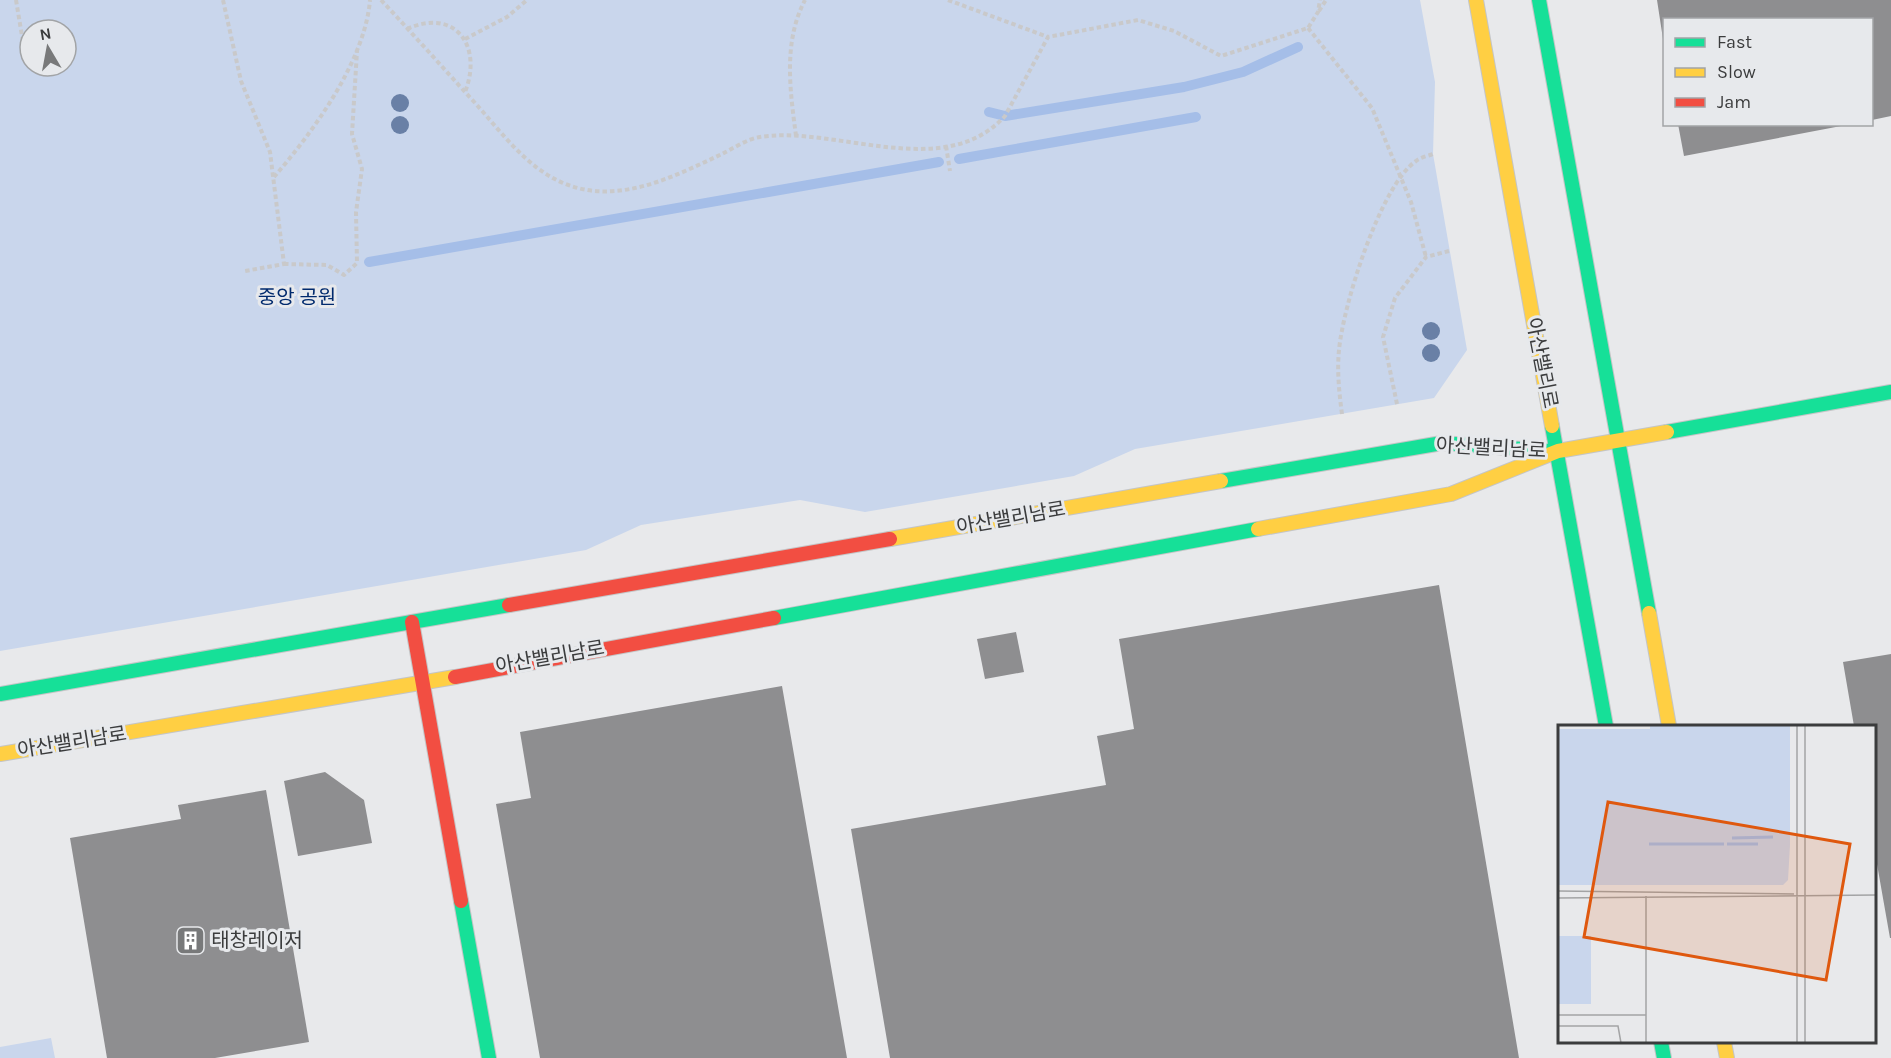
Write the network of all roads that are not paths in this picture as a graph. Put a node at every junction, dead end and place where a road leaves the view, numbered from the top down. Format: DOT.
graph roads {
  1 [pos="1476,0"];
  2 [pos="1539,0"];
  3 [pos="1891,392"];
  4 [pos="1618,441"];
  5 [pos="1558,452"];
  6 [pos="412,622"];
  7 [pos="422,680"];
  8 [pos="0,694"];
  9 [pos="1606,725"];
  10 [pos="1669,725"];
  11 [pos="0,754"];
  12 [pos="1661,1043"];
  13 [pos="1724,1043"];
  14 [pos="489,1058"];
  15 [pos="1664,1058"];
  16 [pos="1727,1058"];
  1 -- 5 [label="street, 아산밸리로"];
  2 -- 4 [label="street"];
  3 -- 4 [label="street"];
  4 -- 5 [label="street"];
  4 -- 10 [label="street"];
  5 -- 6 [label="street, 아산밸리남로"];
  5 -- 7 [label="street, 아산밸리남로"];
  5 -- 9 [label="street, 아산밸리로"];
  6 -- 7 [label="street"];
  6 -- 8 [label="street, 아산밸리남로"];
  7 -- 11 [label="street, 아산밸리남로"];
  7 -- 14 [label="street"];
  12 -- 15 [label="street"];
  13 -- 16 [label="street"];
}
